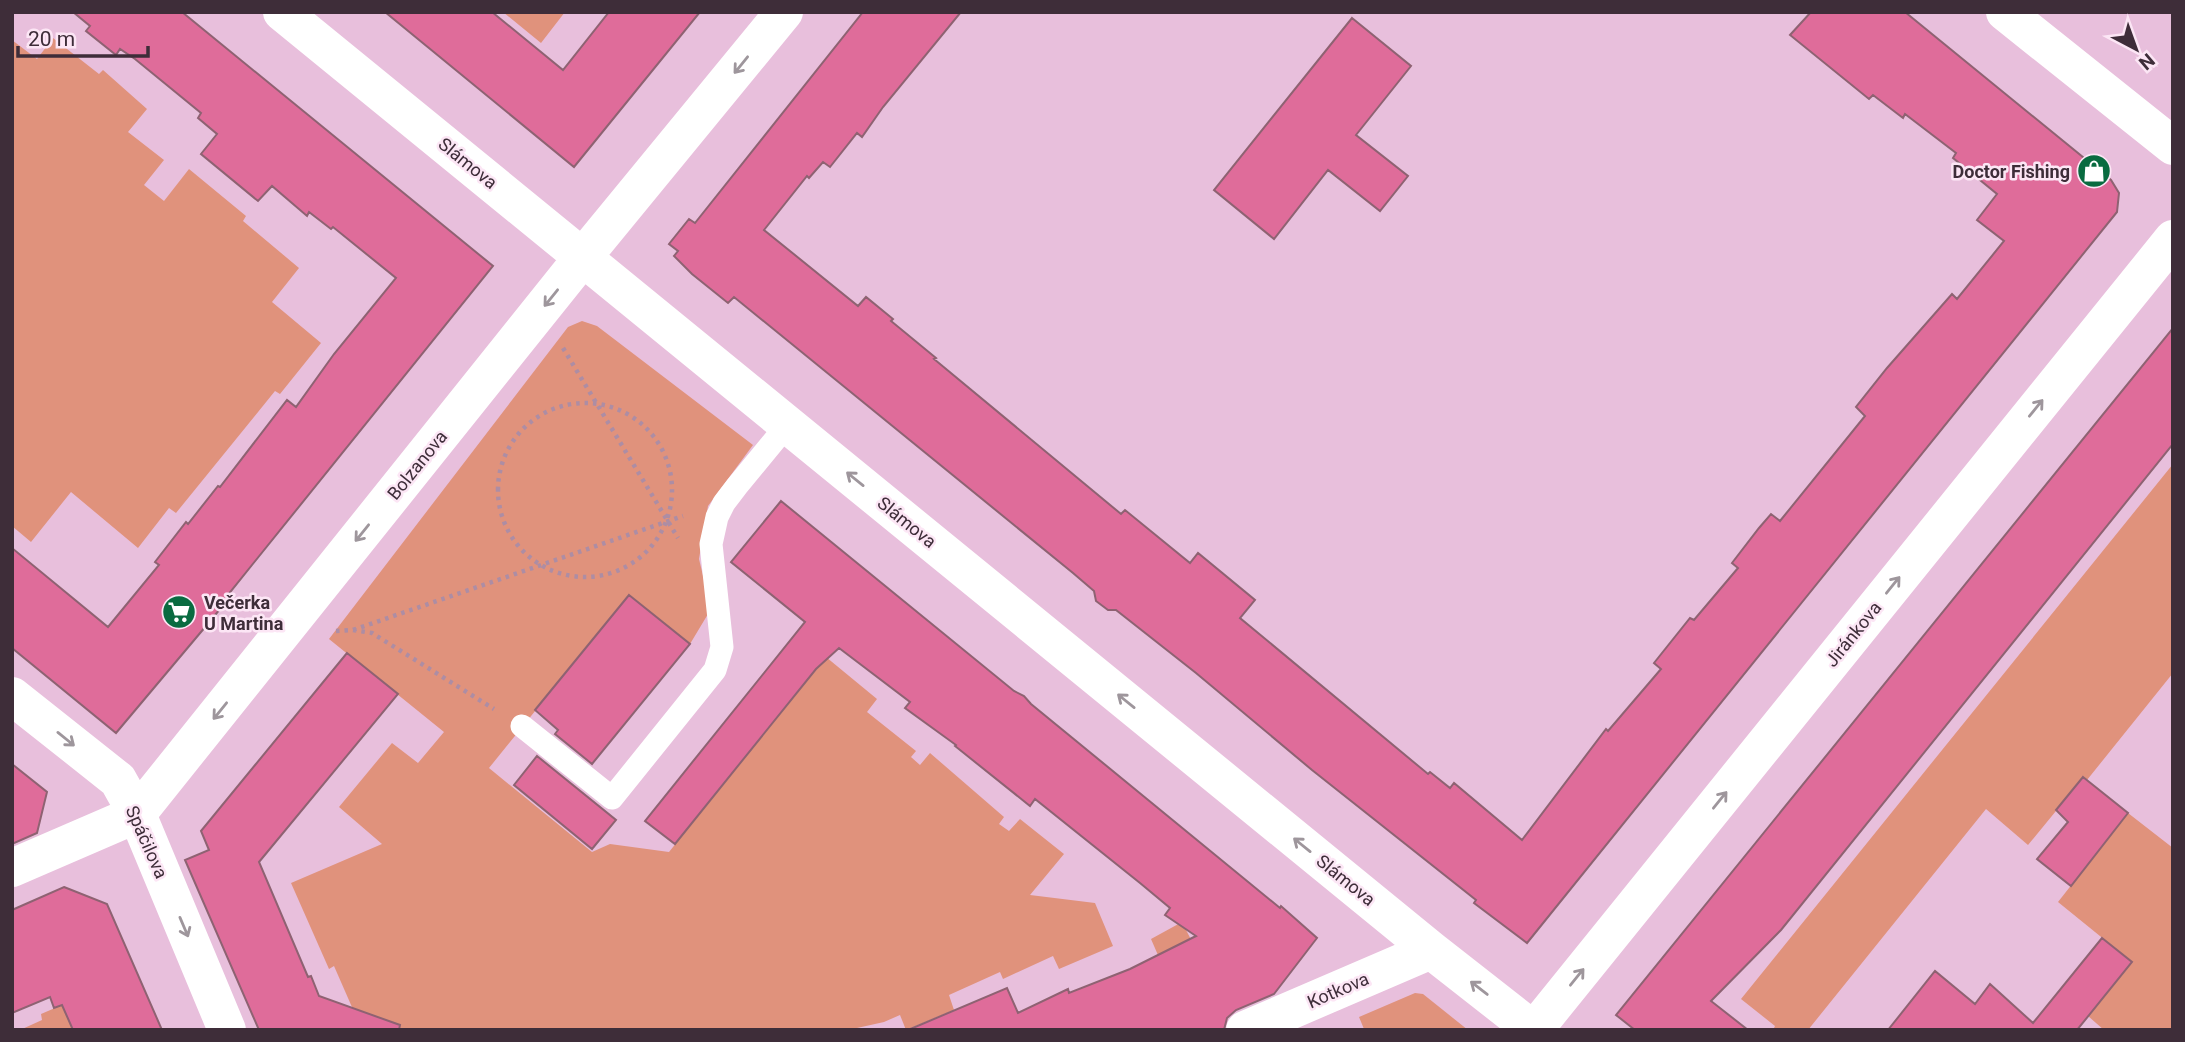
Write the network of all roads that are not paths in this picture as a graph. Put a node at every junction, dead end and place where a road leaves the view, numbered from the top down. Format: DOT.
graph roads {
  1 [pos="282,12"];
  2 [pos="784,12"];
  3 [pos="2005,12"];
  4 [pos="2173,146"];
  5 [pos="2173,239"];
  6 [pos="583,257"];
  7 [pos="788,424"];
  8 [pos="12,696"];
  9 [pos="522,726"];
  10 [pos="137,814"];
  11 [pos="12,869"];
  12 [pos="1431,950"];
  13 [pos="227,1030"];
  14 [pos="1245,1030"];
  15 [pos="1533,1030"];
  1 -- 6 [label="street, Slámova"];
  2 -- 6 [label="street, Bolzanova, one-way"];
  3 -- 4 [label="street"];
  15 -- 5 [label="street, Jiránkova, one-way"];
  6 -- 7 [label="street, Slámova"];
  6 -- 10 [label="street, Bolzanova, one-way"];
  7 -- 9 [label="lane"];
  12 -- 7 [label="street, Slámova, one-way"];
  8 -- 10 [label="street, Spáčilova, one-way"];
  10 -- 11 [label="street, Bolzanova"];
  10 -- 13 [label="street, Spáčilova, one-way"];
  12 -- 14 [label="street, Kotkova"];
  15 -- 12 [label="street, Slámova, one-way"];
}
